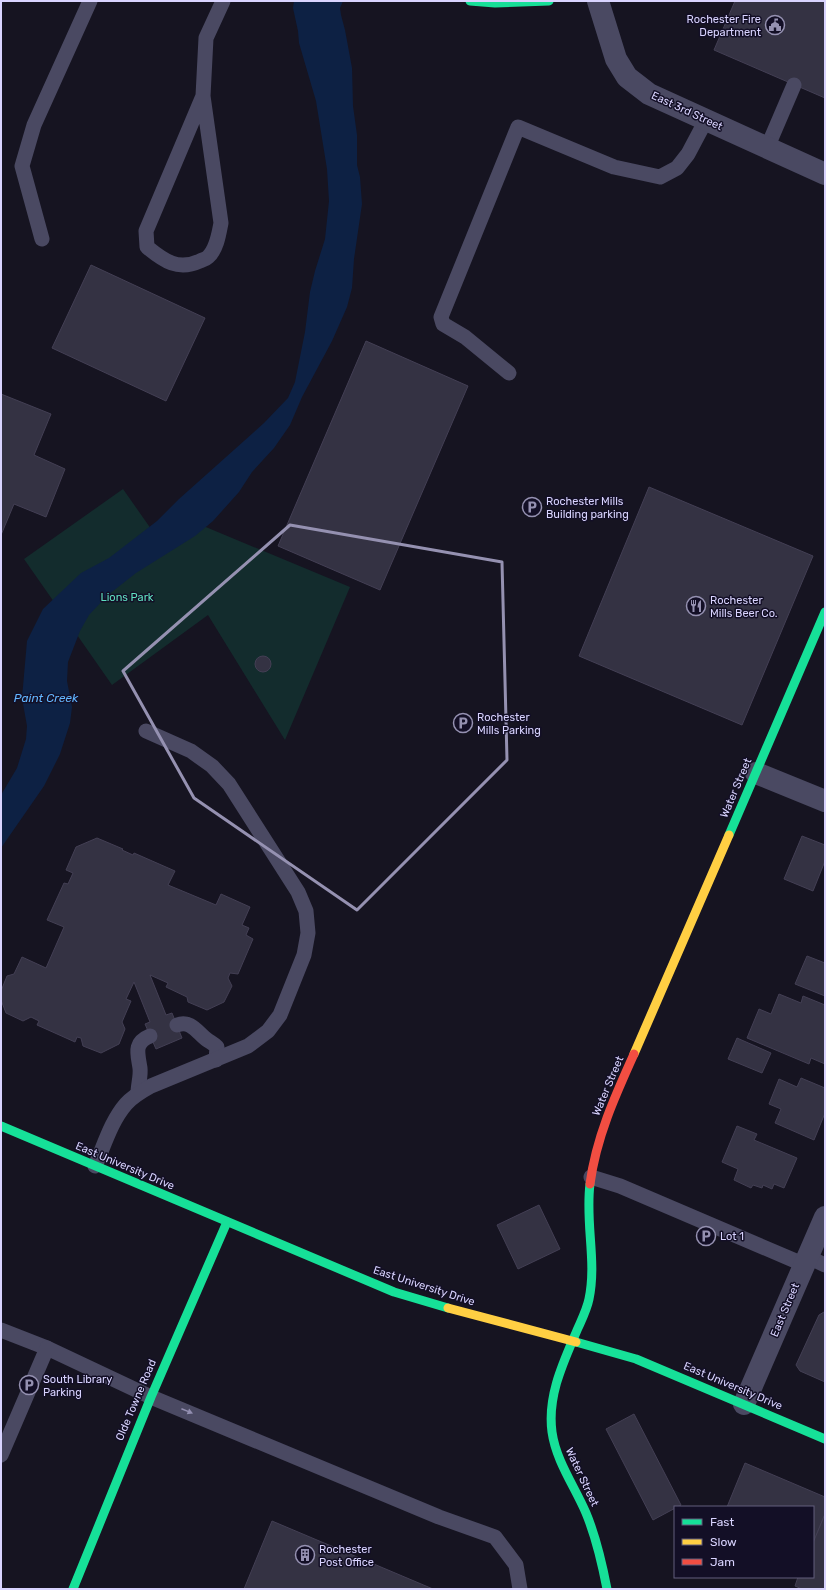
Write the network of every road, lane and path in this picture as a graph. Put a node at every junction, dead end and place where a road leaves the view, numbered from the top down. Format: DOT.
graph roads {
  1 [pos="90,1"];
  2 [pos="223,1"];
  3 [pos="470,1"];
  4 [pos="549,1"];
  5 [pos="598,1"];
  6 [pos="794,85"];
  7 [pos="204,96"];
  8 [pos="706,120"];
  9 [pos="767,148"];
  10 [pos="825,174"];
  11 [pos="42,239"];
  12 [pos="509,373"];
  13 [pos="825,612"];
  14 [pos="146,731"];
  15 [pos="756,772"];
  16 [pos="825,801"];
  17 [pos="177,1025"];
  18 [pos="150,1036"];
  19 [pos="216,1060"];
  20 [pos="138,1093"];
  21 [pos="1,1126"];
  22 [pos="95,1166"];
  23 [pos="591,1177"];
  24 [pos="825,1217"];
  25 [pos="227,1222"];
  26 [pos="812,1262"];
  27 [pos="1,1330"];
  28 [pos="573,1341"];
  29 [pos="47,1348"];
  30 [pos="151,1397"];
  31 [pos="744,1404"];
  32 [pos="825,1439"];
  33 [pos="1,1455"];
  34 [pos="73,1589"];
  35 [pos="520,1589"];
  36 [pos="607,1589"];
  1 -- 11 [label="lane"];
  2 -- 7 [label="lane"];
  3 -- 4 [label="street"];
  5 -- 8 [label="street, East 3rd Street"];
  6 -- 9 [label="lane"];
  7 -- 7 [label="lane"];
  8 -- 9 [label="street, East 3rd Street"];
  8 -- 12 [label="lane"];
  9 -- 10 [label="street, East 3rd Street"];
  13 -- 15 [label="street, Water Street"];
  14 -- 19 [label="lane"];
  15 -- 16 [label="street"];
  15 -- 23 [label="street, Water Street"];
  17 -- 19 [label="lane"];
  18 -- 20 [label="lane"];
  19 -- 20 [label="lane"];
  20 -- 22 [label="lane"];
  21 -- 22 [label="street, East University Drive"];
  22 -- 25 [label="street, East University Drive"];
  23 -- 26 [label="lane"];
  23 -- 28 [label="street, Water Street"];
  24 -- 26 [label="street, East Street"];
  25 -- 28 [label="street, East University Drive"];
  25 -- 30 [label="street, Olde Towne Road"];
  26 -- 31 [label="street, East Street"];
  27 -- 29 [label="lane"];
  28 -- 31 [label="street, East University Drive"];
  28 -- 36 [label="street, Water Street"];
  29 -- 30 [label="lane"];
  29 -- 33 [label="lane"];
  30 -- 34 [label="street, Olde Towne Road"];
  30 -- 35 [label="lane, one-way"];
  31 -- 32 [label="street, East University Drive"];
}
